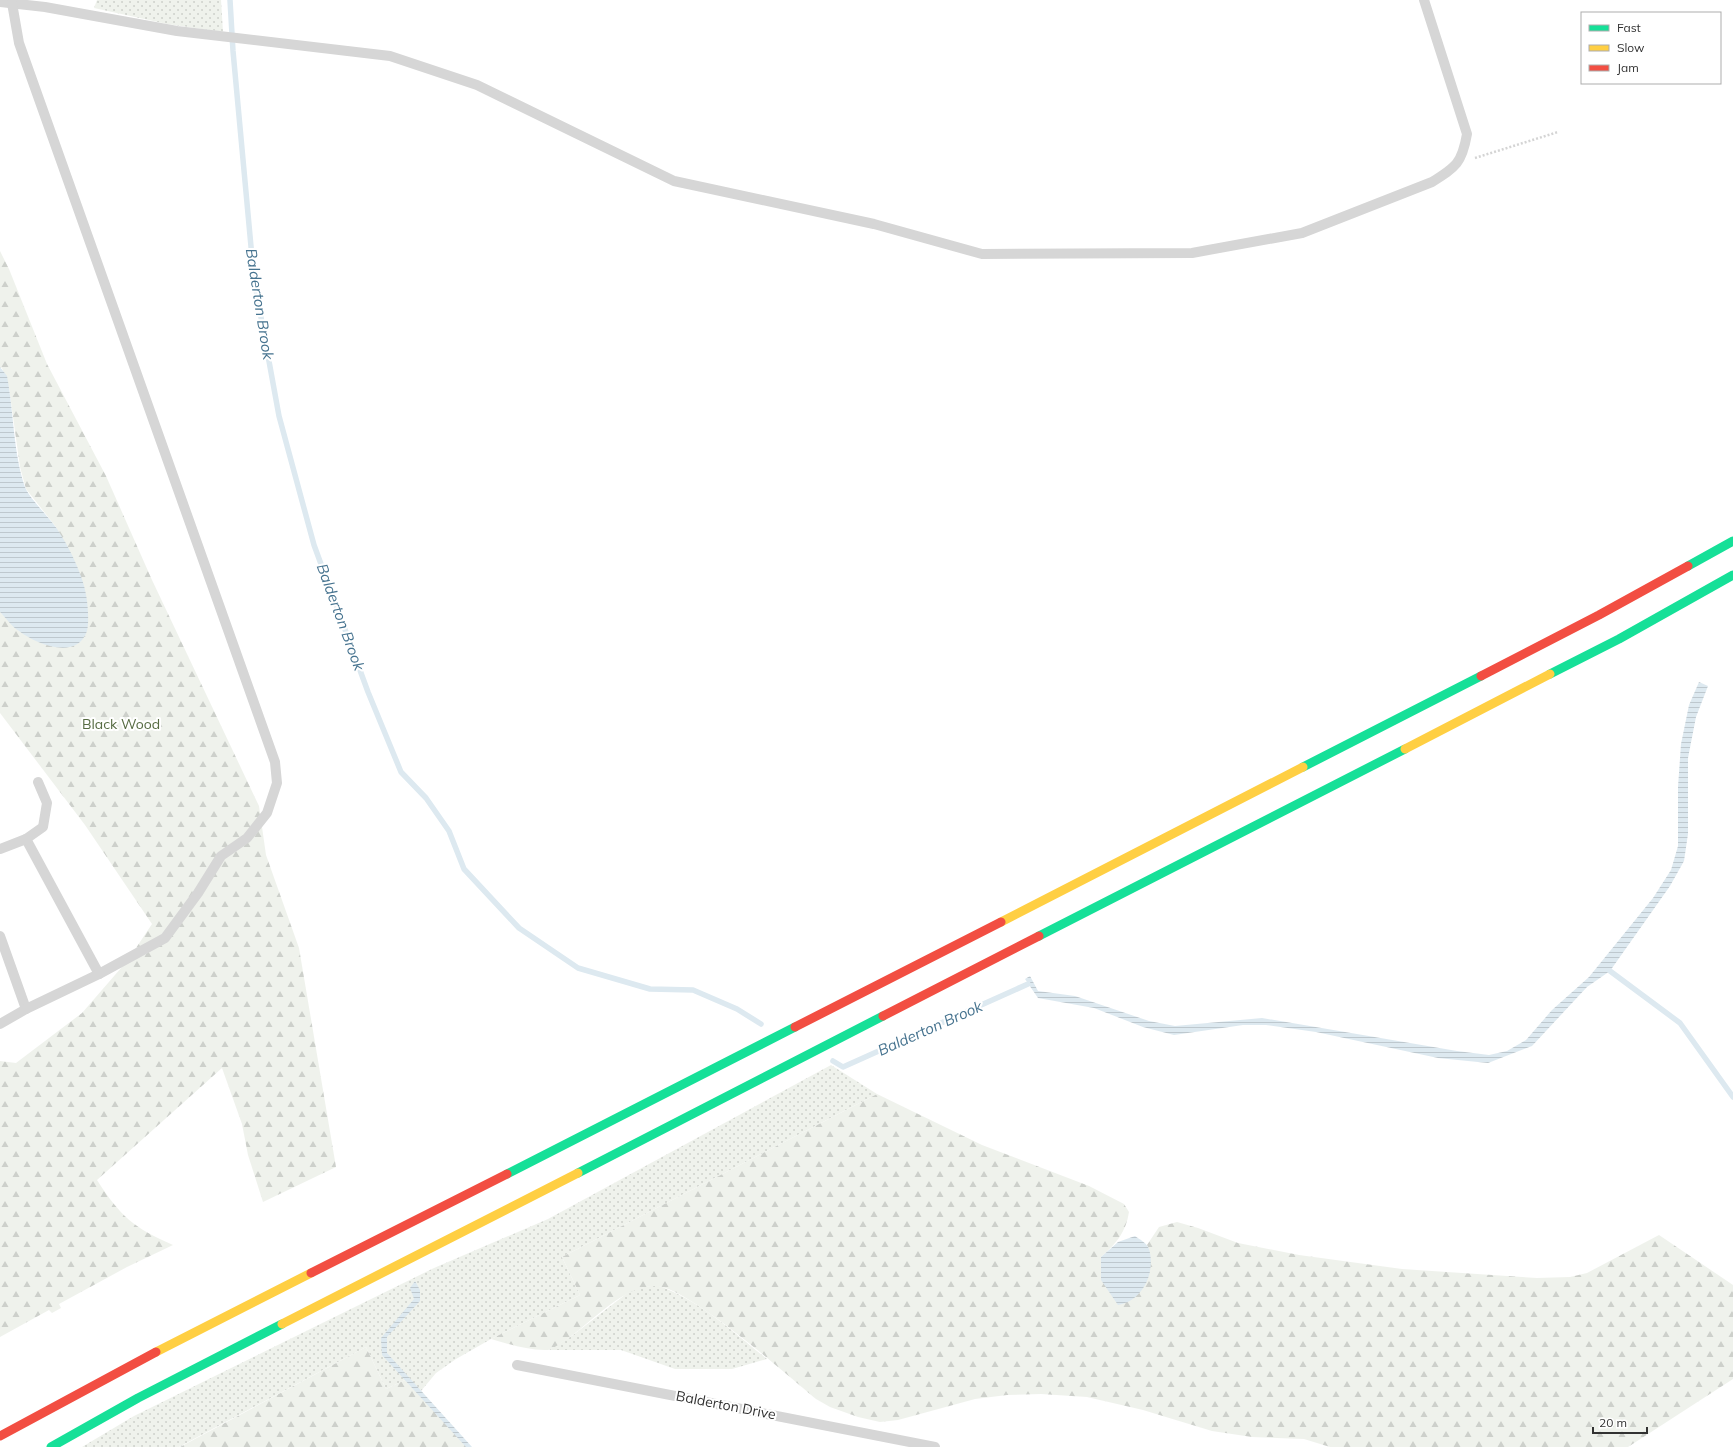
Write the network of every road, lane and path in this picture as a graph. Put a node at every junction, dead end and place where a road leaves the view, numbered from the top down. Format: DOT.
graph roads {
  1 [pos="1424,0"];
  2 [pos="0,2"];
  3 [pos="12,3"];
  4 [pos="1558,132"];
  5 [pos="1456,164"];
  6 [pos="1733,540"];
  7 [pos="1733,575"];
  8 [pos="38,782"];
  9 [pos="26,839"];
  10 [pos="0,848"];
  11 [pos="0,936"];
  12 [pos="99,974"];
  13 [pos="26,1009"];
  14 [pos="0,1024"];
  15 [pos="517,1365"];
  16 [pos="0,1436"];
  17 [pos="51,1447"];
  18 [pos="935,1447"];
  1 -- 5 [label="lane"];
  2 -- 3 [label="lane"];
  3 -- 5 [label="lane"];
  3 -- 12 [label="lane"];
  4 -- 5 [label="path"];
  6 -- 16 [label="highway"];
  7 -- 17 [label="highway"];
  8 -- 9 [label="lane"];
  9 -- 10 [label="lane"];
  9 -- 12 [label="lane"];
  11 -- 13 [label="lane"];
  12 -- 13 [label="lane"];
  13 -- 14 [label="lane"];
  15 -- 18 [label="lane, Balderton Drive"];
}
